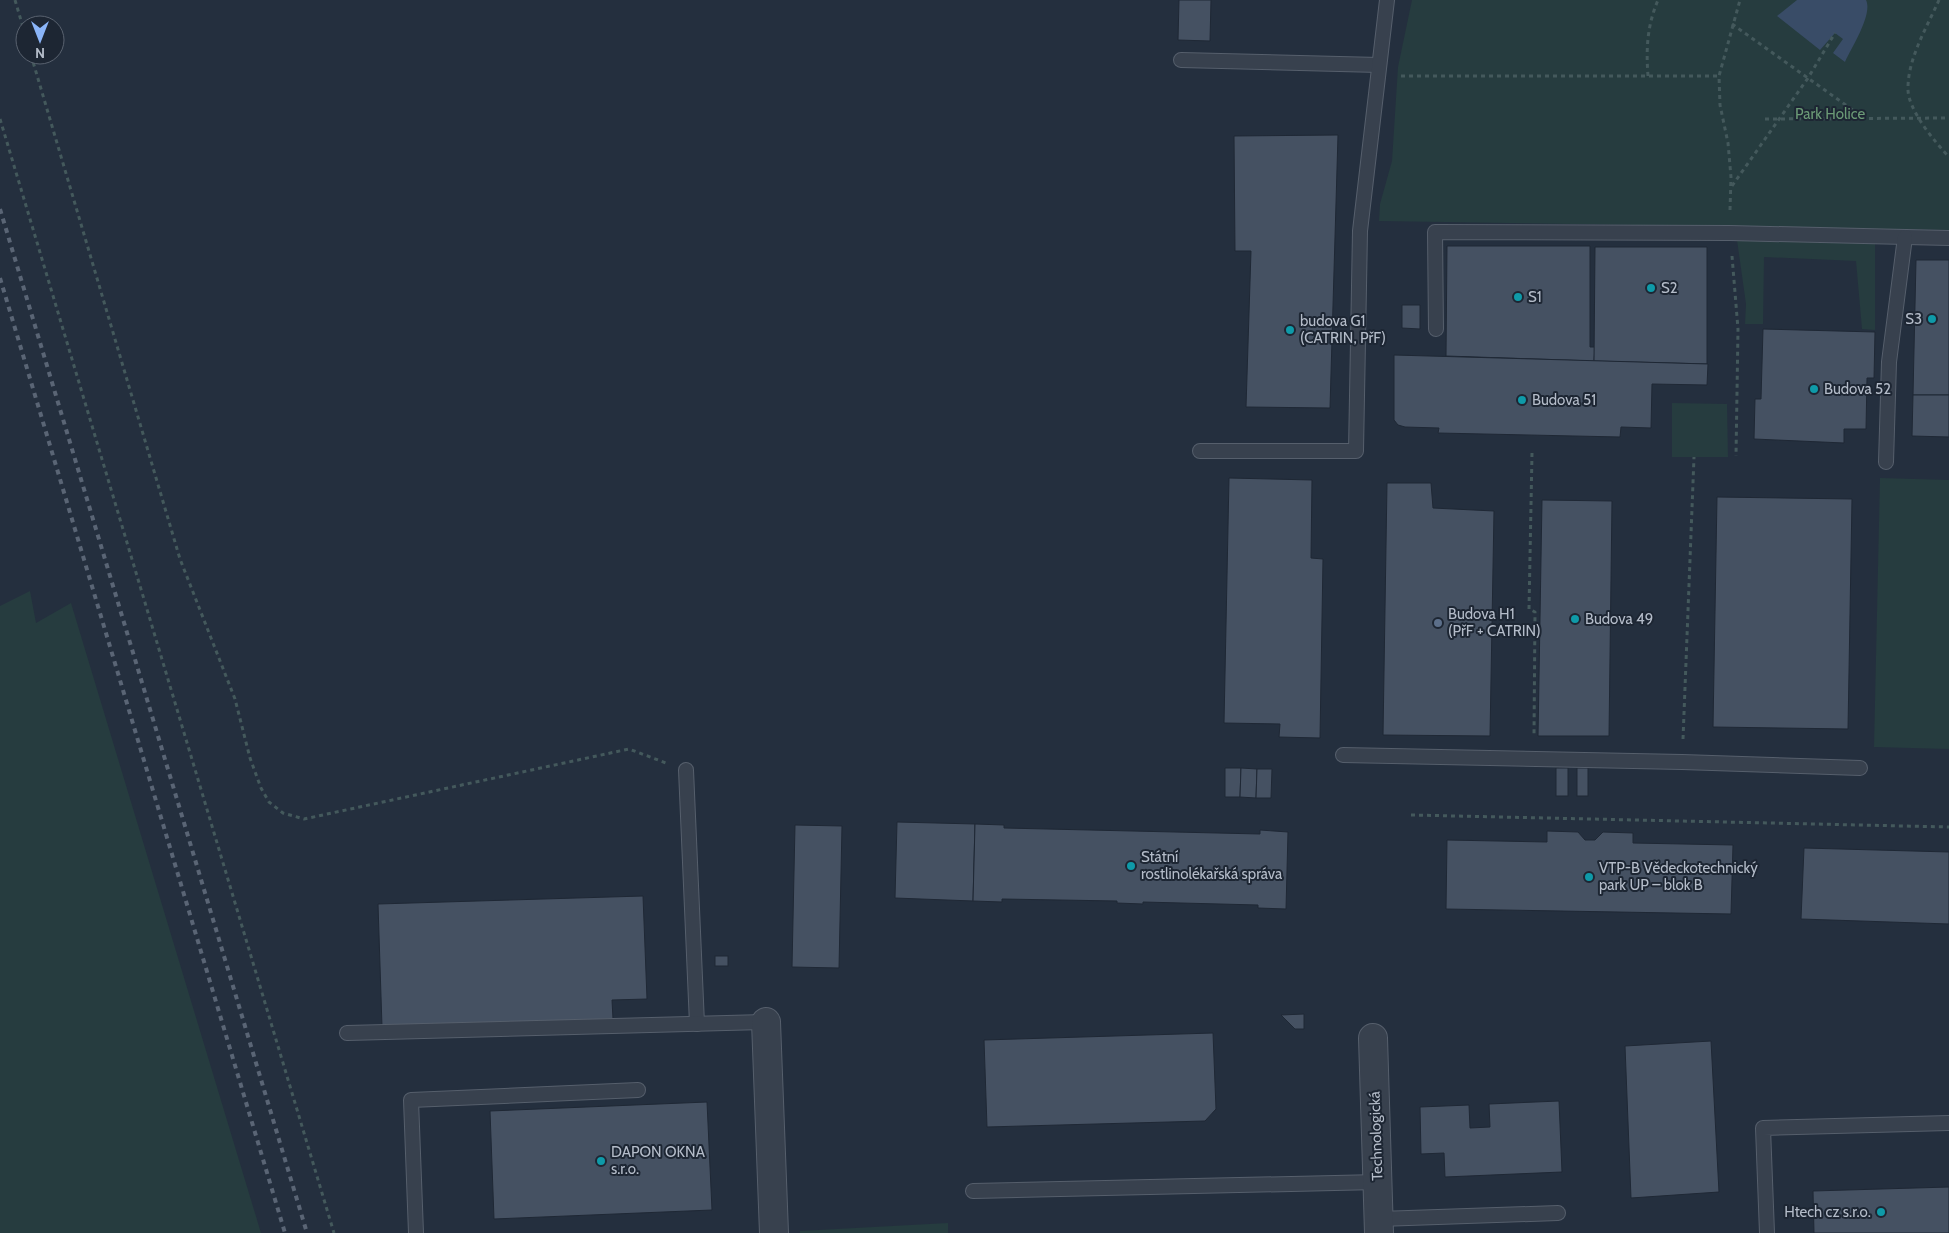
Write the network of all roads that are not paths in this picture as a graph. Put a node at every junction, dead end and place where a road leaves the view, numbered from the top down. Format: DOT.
graph roads {
  1 [pos="1387,0"];
  2 [pos="1181,60"];
  3 [pos="1379,70"];
  4 [pos="1905,237"];
  5 [pos="1949,238"];
  6 [pos="1436,329"];
  7 [pos="1200,451"];
  8 [pos="1886,462"];
  9 [pos="1343,755"];
  10 [pos="1860,768"];
  11 [pos="686,770"];
  12 [pos="766,1022"];
  13 [pos="697,1024"];
  14 [pos="347,1033"];
  15 [pos="1373,1038"];
  16 [pos="638,1090"];
  17 [pos="1949,1123"];
  18 [pos="1378,1182"];
  19 [pos="973,1191"];
  20 [pos="1558,1213"];
  21 [pos="1379,1226"];
  22 [pos="416,1233"];
  23 [pos="774,1233"];
  24 [pos="1767,1233"];
  1 -- 3 [label="lane"];
  2 -- 3 [label="lane"];
  3 -- 7 [label="lane"];
  4 -- 5 [label="lane"];
  4 -- 6 [label="lane"];
  4 -- 8 [label="lane"];
  9 -- 10 [label="lane"];
  11 -- 13 [label="lane"];
  12 -- 13 [label="lane"];
  12 -- 23 [label="street"];
  13 -- 14 [label="lane"];
  15 -- 18 [label="street, Technologická"];
  16 -- 22 [label="lane"];
  17 -- 24 [label="lane"];
  18 -- 19 [label="lane"];
  18 -- 21 [label="street, Technologická"];
  20 -- 21 [label="lane"];
}
